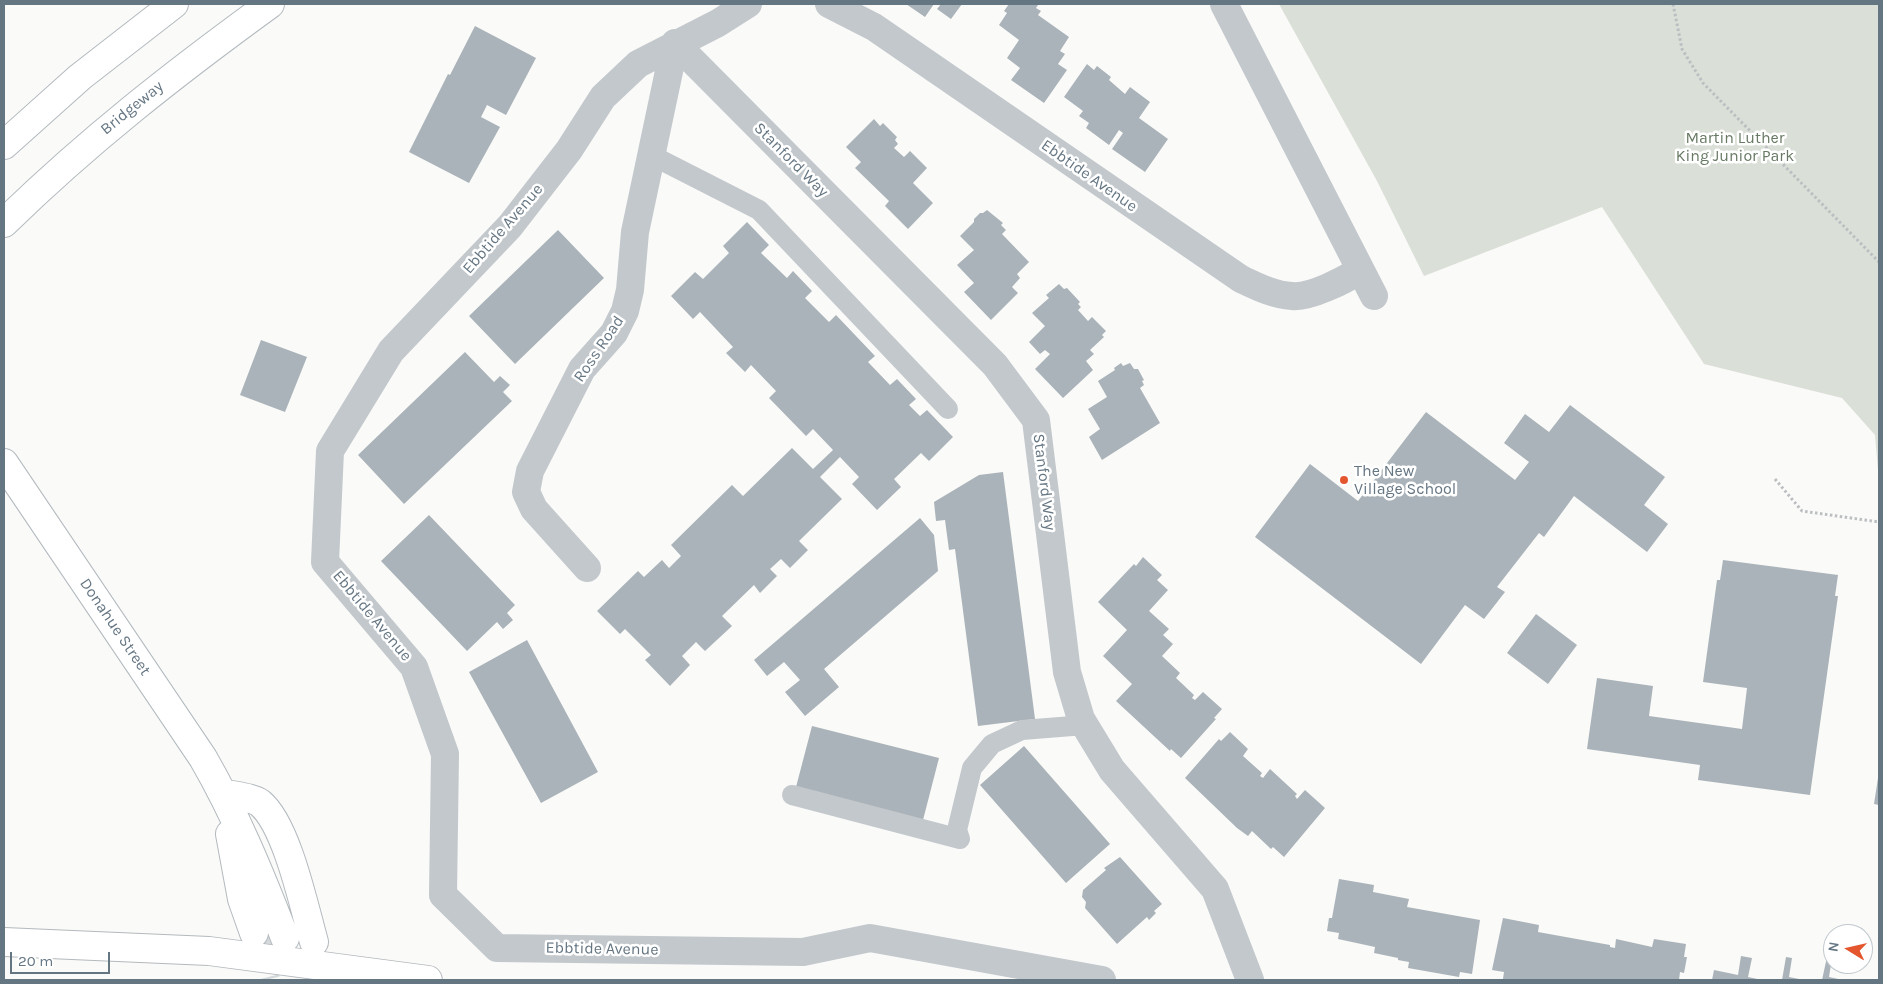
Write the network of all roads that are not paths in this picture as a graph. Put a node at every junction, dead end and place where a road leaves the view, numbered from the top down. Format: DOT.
graph roads {
  1 [pos="174,4"];
  2 [pos="270,4"];
  3 [pos="748,4"];
  4 [pos="829,4"];
  5 [pos="1224,4"];
  6 [pos="675,43"];
  7 [pos="4,145"];
  8 [pos="653,156"];
  9 [pos="4,223"];
  10 [pos="1360,270"];
  11 [pos="1374,296"];
  12 [pos="948,408"];
  13 [pos="4,463"];
  14 [pos="587,568"];
  15 [pos="1085,725"];
  16 [pos="223,793"];
  17 [pos="792,795"];
  18 [pos="254,933"];
  19 [pos="285,938"];
  20 [pos="4,942"];
  21 [pos="314,942"];
  22 [pos="428,980"];
  23 [pos="1102,980"];
  24 [pos="1250,980"];
  1 -- 7 [label="main road"];
  2 -- 9 [label="main road, Bridgeway"];
  3 -- 6 [label="street, Ebbtide Avenue"];
  4 -- 10 [label="street, Ebbtide Avenue"];
  5 -- 10 [label="street"];
  6 -- 8 [label="street, Ross Road"];
  6 -- 15 [label="street, Stanford Way"];
  6 -- 23 [label="street, Ebbtide Avenue"];
  8 -- 12 [label="lane"];
  8 -- 14 [label="street, Ross Road"];
  10 -- 11 [label="street"];
  13 -- 16 [label="main road, Donahue Street"];
  15 -- 17 [label="lane"];
  15 -- 24 [label="street, Stanford Way"];
  16 -- 18 [label="main road, Donahue Street"];
  16 -- 19 [label="main road, Donahue Street"];
  16 -- 21 [label="main road"];
  20 -- 22 [label="main road"];
}
